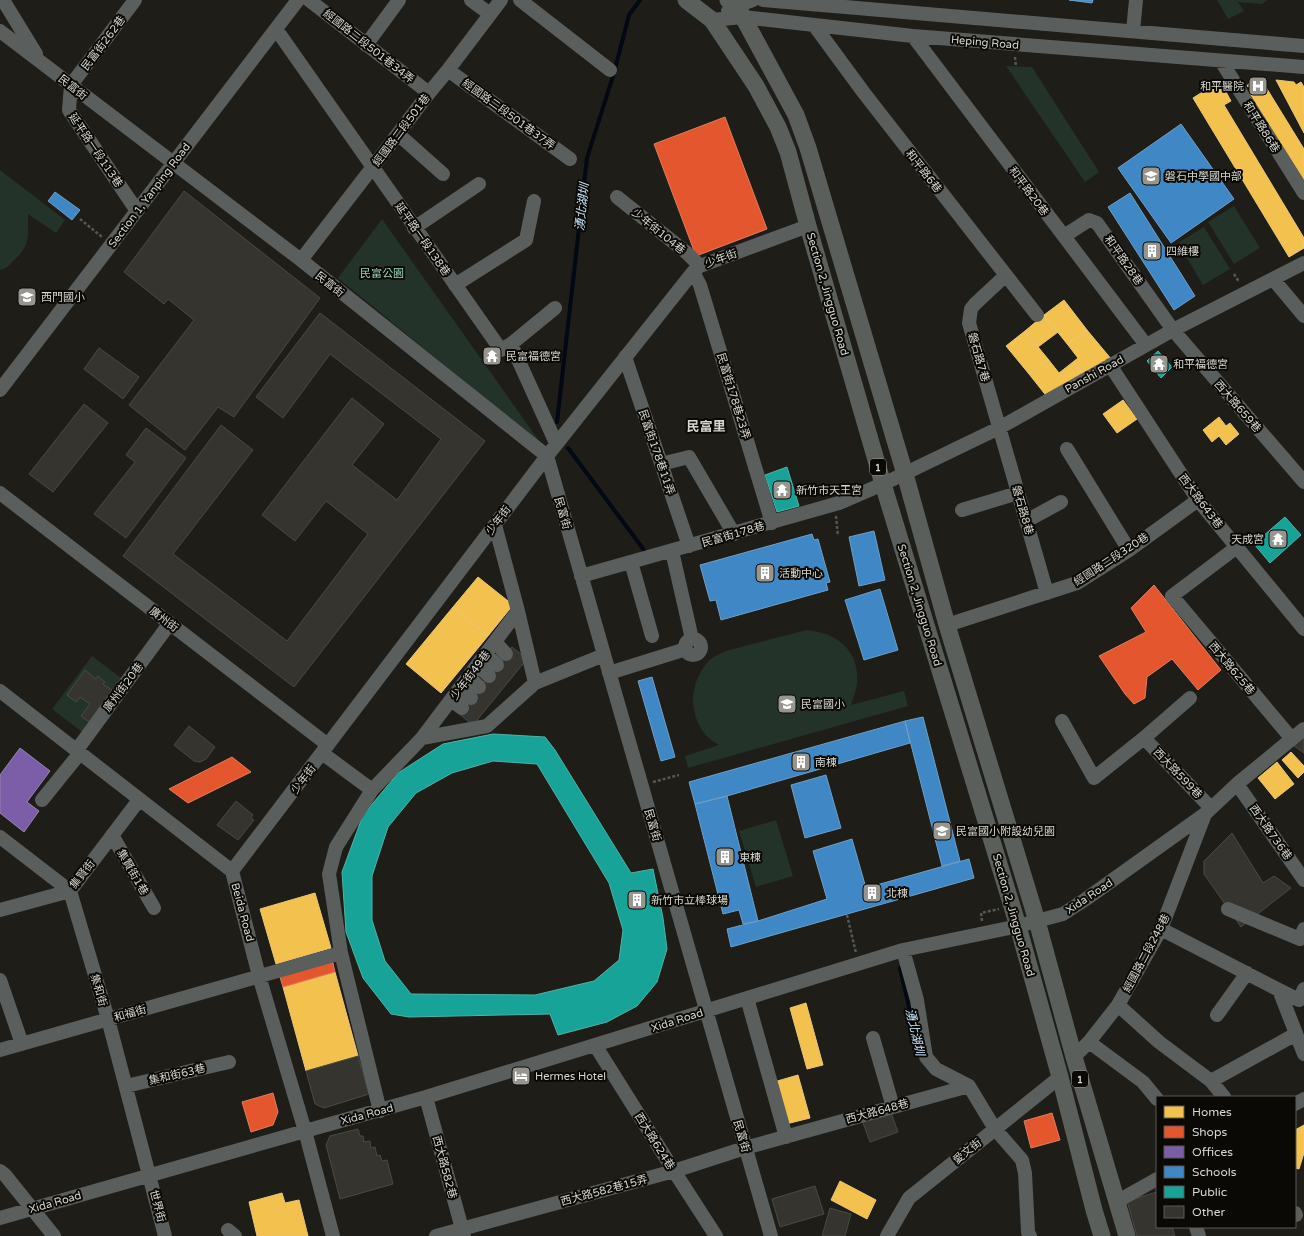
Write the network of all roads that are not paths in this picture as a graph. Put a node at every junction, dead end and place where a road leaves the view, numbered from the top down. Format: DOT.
graph roads {
  1 [pos="3,0"];
  2 [pos="135,0"];
  3 [pos="298,0"];
  4 [pos="309,0"];
  5 [pos="399,0"];
  6 [pos="471,0"];
  7 [pos="501,0"];
  8 [pos="520,0"];
  9 [pos="686,0"];
  10 [pos="753,0"];
  11 [pos="763,0"];
  12 [pos="1136,0"];
  13 [pos="877,4"];
  14 [pos="737,6"];
  15 [pos="490,14"];
  16 [pos="993,19"];
  17 [pos="712,20"];
  18 [pos="814,25"];
  19 [pos="276,29"];
  20 [pos="0,31"];
  21 [pos="1133,31"];
  22 [pos="914,36"];
  23 [pos="992,42"];
  24 [pos="366,45"];
  25 [pos="1304,46"];
  26 [pos="39,60"];
  27 [pos="1221,61"];
  28 [pos="1304,67"];
  29 [pos="448,70"];
  30 [pos="610,70"];
  31 [pos="71,85"];
  32 [pos="428,93"];
  33 [pos="398,134"];
  34 [pos="570,158"];
  35 [pos="174,163"];
  36 [pos="372,168"];
  37 [pos="443,174"];
  38 [pos="479,184"];
  39 [pos="1304,193"];
  40 [pos="617,197"];
  41 [pos="534,201"];
  42 [pos="137,211"];
  43 [pos="808,226"];
  44 [pos="414,228"];
  45 [pos="1064,236"];
  46 [pos="301,260"];
  47 [pos="1304,263"];
  48 [pos="696,269"];
  49 [pos="1006,275"];
  50 [pos="1273,279"];
  51 [pos="455,285"];
  52 [pos="555,308"];
  53 [pos="1037,315"];
  54 [pos="1304,316"];
  55 [pos="1173,330"];
  56 [pos="511,344"];
  57 [pos="1146,345"];
  58 [pos="625,358"];
  59 [pos="1110,365"];
  60 [pos="0,390"];
  61 [pos="999,428"];
  62 [pos="556,443"];
  63 [pos="1067,449"];
  64 [pos="547,456"];
  65 [pos="661,464"];
  66 [pos="905,474"];
  67 [pos="1304,482"];
  68 [pos="883,484"];
  69 [pos="0,493"];
  70 [pos="1018,493"];
  71 [pos="1198,500"];
  72 [pos="1061,502"];
  73 [pos="962,510"];
  74 [pos="1026,521"];
  75 [pos="772,523"];
  76 [pos="495,525"];
  77 [pos="734,534"];
  78 [pos="689,546"];
  79 [pos="1236,547"];
  80 [pos="1129,550"];
  81 [pos="672,551"];
  82 [pos="631,562"];
  83 [pos="581,576"];
  84 [pos="1047,593"];
  85 [pos="518,611"];
  86 [pos="170,623"];
  87 [pos="947,624"];
  88 [pos="1304,629"];
  89 [pos="652,636"];
  90 [pos="495,642"];
  91 [pos="486,654"];
  92 [pos="604,655"];
  93 [pos="478,665"];
  94 [pos="609,673"];
  95 [pos="489,676"];
  96 [pos="464,682"];
  97 [pos="535,683"];
  98 [pos="0,691"];
  99 [pos="466,698"];
  100 [pos="1190,698"];
  101 [pos="1062,720"];
  102 [pos="1304,729"];
  103 [pos="422,738"];
  104 [pos="1144,738"];
  105 [pos="1292,739"];
  106 [pos="325,749"];
  107 [pos="78,752"];
  108 [pos="1237,784"];
  109 [pos="372,790"];
  110 [pos="42,800"];
  111 [pos="139,800"];
  112 [pos="1208,811"];
  113 [pos="112,835"];
  114 [pos="0,837"];
  115 [pos="232,871"];
  116 [pos="1303,876"];
  117 [pos="70,891"];
  118 [pos="154,908"];
  119 [pos="1228,909"];
  120 [pos="0,910"];
  121 [pos="1037,922"];
  122 [pos="1018,926"];
  123 [pos="1161,929"];
  124 [pos="1303,936"];
  125 [pos="903,950"];
  126 [pos="340,953"];
  127 [pos="1247,973"];
  128 [pos="259,976"];
  129 [pos="0,980"];
  130 [pos="1304,989"];
  131 [pos="1279,990"];
  132 [pos="747,998"];
  133 [pos="1118,1005"];
  134 [pos="706,1010"];
  135 [pos="1217,1015"];
  136 [pos="108,1019"];
  137 [pos="1296,1034"];
  138 [pos="873,1038"];
  139 [pos="1089,1042"];
  140 [pos="22,1044"];
  141 [pos="595,1045"];
  142 [pos="0,1050"];
  143 [pos="1304,1054"];
  144 [pos="1074,1057"];
  145 [pos="228,1062"];
  146 [pos="1060,1077"];
  147 [pos="1211,1081"];
  148 [pos="126,1086"];
  149 [pos="969,1086"];
  150 [pos="1223,1096"];
  151 [pos="426,1097"];
  152 [pos="1156,1097"];
  153 [pos="893,1107"];
  154 [pos="380,1111"];
  155 [pos="995,1129"];
  156 [pos="305,1131"];
  157 [pos="786,1137"];
  158 [pos="745,1148"];
  159 [pos="0,1171"];
  160 [pos="674,1171"];
  161 [pos="150,1175"];
  162 [pos="1156,1180"];
  163 [pos="1116,1202"];
  164 [pos="32,1209"];
  165 [pos="0,1218"];
  166 [pos="463,1233"];
  167 [pos="54,1236"];
  168 [pos="166,1236"];
  169 [pos="333,1236"];
  170 [pos="436,1236"];
  171 [pos="716,1236"];
  172 [pos="771,1236"];
  173 [pos="887,1236"];
  174 [pos="1030,1236"];
  175 [pos="1102,1236"];
  176 [pos="1127,1236"];
  1 -- 26 [label="street"];
  2 -- 31 [label="street, 民富街262巷"];
  3 -- 19 [label="street, Section 1, Yanping Road"];
  4 -- 24 [label="street, 經國路二段501巷34弄"];
  5 -- 24 [label="street"];
  6 -- 15 [label="street"];
  7 -- 15 [label="street, 經國路二段501巷"];
  8 -- 30 [label="street"];
  9 -- 17 [label="main road, Section 2, Jingguo Road / 1"];
  10 -- 14 [label="street, Heping Road"];
  11 -- 13 [label="street"];
  12 -- 21 [label="street"];
  13 -- 16 [label="street"];
  14 -- 17 [label="street, Heping Road"];
  14 -- 18 [label="street, Heping Road"];
  14 -- 66 [label="main road, Section 2, Jingguo Road / 1"];
  15 -- 29 [label="street, 經國路二段501巷"];
  16 -- 21 [label="street"];
  16 -- 23 [label="street"];
  17 -- 43 [label="main road, Section 2, Jingguo Road / 1"];
  18 -- 22 [label="street, Heping Road"];
  18 -- 49 [label="street, 和平路6巷"];
  19 -- 35 [label="street, Section 1, Yanping Road"];
  19 -- 36 [label="street, 延平路一段138巷"];
  20 -- 26 [label="street, 民富街"];
  21 -- 25 [label="street"];
  22 -- 23 [label="street, Heping Road"];
  22 -- 45 [label="street, 和平路20巷"];
  23 -- 27 [label="street, Heping Road"];
  24 -- 32 [label="street, 經國路二段501巷34弄"];
  26 -- 31 [label="street, 民富街"];
  27 -- 28 [label="street, Heping Road"];
  27 -- 39 [label="street, 和平路86巷"];
  29 -- 32 [label="street, 經國路二段501巷"];
  29 -- 34 [label="street, 經國路二段501巷37弄"];
  31 -- 35 [label="street, 民富街"];
  31 -- 42 [label="street, 延平路一段113巷"];
  32 -- 33 [label="street, 經國路二段501巷"];
  33 -- 36 [label="street, 經國路二段501巷"];
  33 -- 37 [label="street"];
  35 -- 42 [label="street, Section 1, Yanping Road"];
  35 -- 46 [label="street, 民富街"];
  36 -- 44 [label="street, 延平路一段138巷"];
  36 -- 46 [label="street, 經國路二段501巷"];
  38 -- 44 [label="street"];
  40 -- 48 [label="street, 少年街104巷"];
  41 -- 51 [label="street"];
  42 -- 60 [label="street, Section 1, Yanping Road"];
  43 -- 48 [label="street, 少年街"];
  43 -- 68 [label="main road, Section 2, Jingguo Road / 1"];
  44 -- 51 [label="street, 延平路一段138巷"];
  45 -- 55 [label="street, 和平路28巷"];
  45 -- 57 [label="street, 和平路20巷"];
  46 -- 64 [label="street, 民富街"];
  47 -- 50 [label="street, Panshi Road"];
  48 -- 58 [label="street, 少年街"];
  48 -- 75 [label="street, 民富街178巷23弄"];
  49 -- 53 [label="street, 和平路6巷"];
  49 -- 61 [label="street, 磐石路7巷"];
  50 -- 54 [label="street"];
  50 -- 55 [label="street, Panshi Road"];
  51 -- 56 [label="street, 延平路一段138巷"];
  52 -- 56 [label="street"];
  55 -- 57 [label="street, Panshi Road"];
  55 -- 67 [label="street, 西大路659巷"];
  56 -- 62 [label="street"];
  57 -- 59 [label="street, Panshi Road"];
  58 -- 62 [label="street, 少年街"];
  58 -- 65 [label="street, 民富街178巷11弄"];
  59 -- 61 [label="street, Panshi Road"];
  59 -- 71 [label="street, 西大路643巷"];
  61 -- 66 [label="street, Panshi Road"];
  61 -- 70 [label="street, 磐石路8巷"];
  62 -- 64 [label="street, 少年街"];
  63 -- 80 [label="street"];
  64 -- 76 [label="street, 少年街"];
  64 -- 83 [label="street, 民富街"];
  65 -- 77 [label="street"];
  65 -- 78 [label="street, 民富街178巷11弄"];
  66 -- 68 [label="street, Panshi Road"];
  66 -- 87 [label="main road, Section 2, Jingguo Road / 1"];
  68 -- 75 [label="street, 民富街178巷"];
  68 -- 122 [label="main road, Section 2, Jingguo Road / 1"];
  69 -- 86 [label="street, 廣州街"];
  70 -- 73 [label="street"];
  70 -- 74 [label="street, 磐石路8巷"];
  71 -- 79 [label="street, 西大路643巷"];
  71 -- 80 [label="street, 經國路二段320巷"];
  72 -- 74 [label="street"];
  74 -- 84 [label="street, 磐石路8巷"];
  75 -- 77 [label="street, 民富街178巷"];
  76 -- 85 [label="street"];
  76 -- 106 [label="street, 少年街"];
  77 -- 78 [label="street, 民富街178巷"];
  78 -- 81 [label="street, 民富街178巷"];
  79 -- 88 [label="street, 西大路643巷"];
  79 -- 105 [label="street, 西大路625巷"];
  80 -- 84 [label="street, 經國路二段320巷"];
  81 -- 82 [label="street, 民富街178巷"];
  81 -- 94 [label="street"];
  82 -- 83 [label="street, 民富街178巷"];
  82 -- 89 [label="street"];
  83 -- 92 [label="street, 民富街"];
  84 -- 87 [label="street, 經國路二段320巷"];
  85 -- 90 [label="street, 少年街49巷"];
  85 -- 97 [label="street"];
  86 -- 106 [label="street, 廣州街"];
  86 -- 107 [label="street, 廣州街20巷"];
  87 -- 121 [label="main road, Section 2, Jingguo Road / 1"];
  90 -- 91 [label="street, 少年街49巷"];
  90 -- 91 [label="street"];
  91 -- 93 [label="street, 少年街49巷"];
  92 -- 94 [label="street, 民富街"];
  92 -- 97 [label="street"];
  93 -- 95 [label="street"];
  93 -- 96 [label="street, 少年街49巷"];
  94 -- 134 [label="street, 民富街"];
  96 -- 99 [label="street, 少年街49巷"];
  96 -- 99 [label="street"];
  97 -- 103 [label="street"];
  98 -- 107 [label="street, Beida Road"];
  99 -- 103 [label="street, 少年街49巷"];
  100 -- 104 [label="street"];
  101 -- 104 [label="street"];
  102 -- 105 [label="street, Xida Road"];
  103 -- 109 [label="street, 少年街49巷"];
  104 -- 112 [label="street, 西大路599巷"];
  105 -- 108 [label="street, Xida Road"];
  106 -- 109 [label="street, 廣州街"];
  106 -- 115 [label="street, 少年街"];
  107 -- 110 [label="street, 廣州街20巷"];
  107 -- 111 [label="street, Beida Road"];
  108 -- 112 [label="street, Xida Road"];
  108 -- 116 [label="street, 西大路736巷"];
  109 -- 126 [label="street, 少年街49巷"];
  111 -- 113 [label="street, 集賢街"];
  111 -- 115 [label="street, Beida Road"];
  112 -- 121 [label="street, Xida Road"];
  112 -- 123 [label="street, 經國路二段248巷"];
  113 -- 117 [label="street, 集賢街"];
  113 -- 118 [label="street, 集賢街1巷"];
  114 -- 117 [label="street"];
  115 -- 128 [label="street, Beida Road"];
  117 -- 120 [label="street, 集賢街"];
  117 -- 136 [label="street, 集和街"];
  119 -- 124 [label="street"];
  121 -- 122 [label="street, Xida Road"];
  121 -- 144 [label="main road, Section 2, Jingguo Road / 1"];
  122 -- 125 [label="street, Xida Road"];
  122 -- 146 [label="main road, Section 2, Jingguo Road / 1"];
  123 -- 127 [label="street"];
  123 -- 133 [label="street, 經國路二段248巷"];
  125 -- 132 [label="street, Xida Road"];
  125 -- 149 [label="street"];
  126 -- 128 [label="street, 和福街"];
  126 -- 154 [label="street, 少年街49巷"];
  127 -- 131 [label="street"];
  127 -- 135 [label="street"];
  128 -- 136 [label="street, 和福街"];
  128 -- 156 [label="street, Beida Road"];
  129 -- 140 [label="street"];
  130 -- 131 [label="street"];
  131 -- 137 [label="street"];
  132 -- 134 [label="street, Xida Road"];
  132 -- 157 [label="street"];
  133 -- 139 [label="street, 經國路二段248巷"];
  133 -- 147 [label="street"];
  134 -- 141 [label="street, Xida Road"];
  134 -- 158 [label="street, 民富街"];
  136 -- 140 [label="street, 和福街"];
  136 -- 148 [label="street, 集和街"];
  137 -- 143 [label="street"];
  137 -- 147 [label="street"];
  138 -- 153 [label="street"];
  139 -- 144 [label="street, 經國路二段248巷"];
  139 -- 152 [label="street"];
  140 -- 142 [label="street, 和福街"];
  141 -- 151 [label="street, Xida Road"];
  141 -- 160 [label="street, 西大路624巷"];
  144 -- 163 [label="main road, Section 2, Jingguo Road / 1"];
  145 -- 148 [label="street, 集和街63巷"];
  146 -- 155 [label="street, 愛文街"];
  146 -- 175 [label="main road, Section 2, Jingguo Road / 1"];
  147 -- 150 [label="street"];
  148 -- 161 [label="street, 集和街"];
  149 -- 153 [label="street, 西大路648巷"];
  149 -- 155 [label="street"];
  151 -- 154 [label="street, Xida Road"];
  151 -- 166 [label="street, 西大路582巷"];
  153 -- 157 [label="street, 西大路648巷"];
  154 -- 156 [label="street, Xida Road"];
  155 -- 173 [label="street, 愛文街"];
  155 -- 174 [label="street"];
  156 -- 161 [label="street, Xida Road"];
  156 -- 169 [label="street, Beida Road"];
  157 -- 158 [label="street, 西大路648巷"];
  158 -- 160 [label="street, 西大路582巷15弄"];
  158 -- 172 [label="street, 民富街"];
  159 -- 164 [label="street"];
  160 -- 166 [label="street, 西大路582巷15弄"];
  160 -- 171 [label="street, 西大路624巷"];
  161 -- 164 [label="street, Xida Road"];
  161 -- 168 [label="street, 世界街"];
  162 -- 163 [label="street"];
  163 -- 176 [label="main road, Section 2, Jingguo Road / 1"];
  164 -- 165 [label="street, Xida Road"];
  164 -- 167 [label="street"];
  166 -- 170 [label="street, 西大路582巷15弄"];
}
